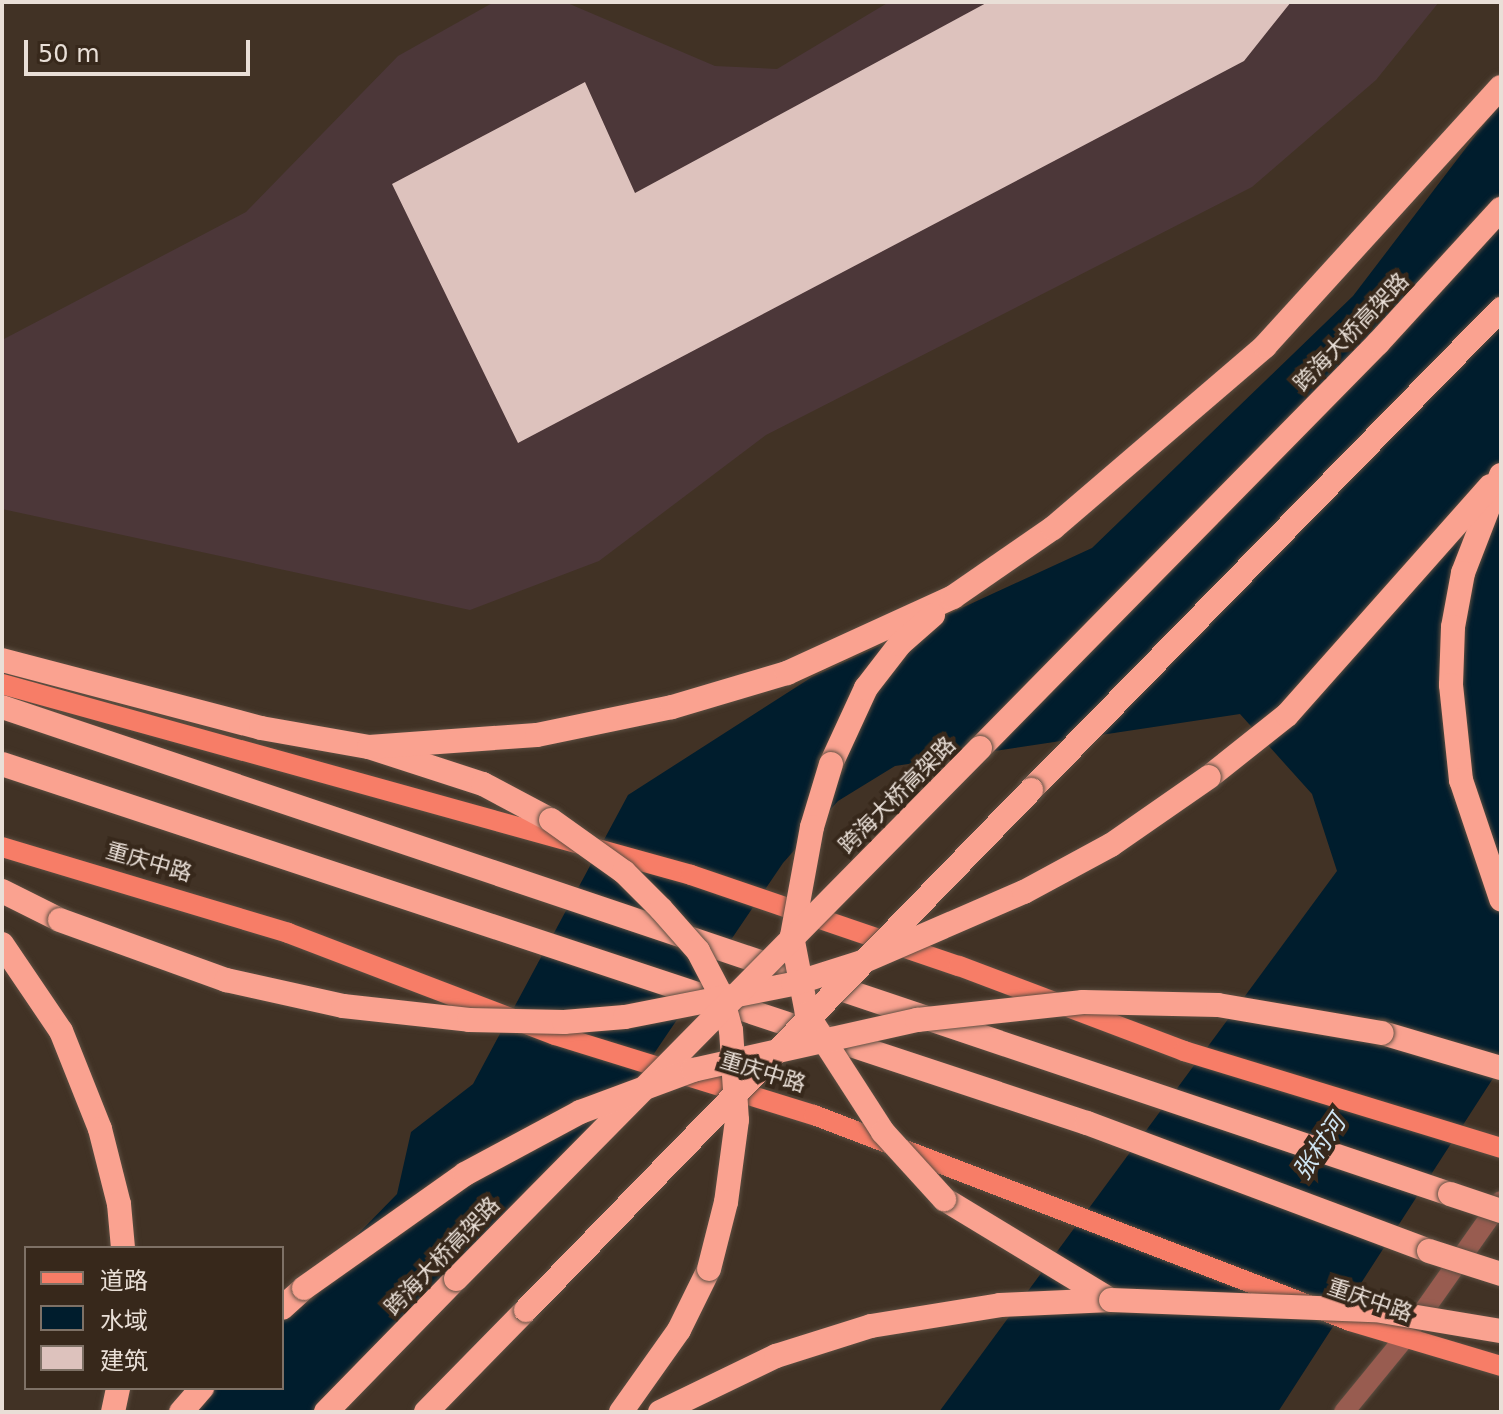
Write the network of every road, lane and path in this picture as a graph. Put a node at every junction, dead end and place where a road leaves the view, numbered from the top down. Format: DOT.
graph roads {
  1 [pos="1501,87"];
  2 [pos="1501,209"];
  3 [pos="1501,309"];
  4 [pos="1501,474"];
  5 [pos="953,597"];
  6 [pos="2,660"];
  7 [pos="2,684"];
  8 [pos="2,707"];
  9 [pos="369,747"];
  10 [pos="2,764"];
  11 [pos="2,847"];
  12 [pos="2,891"];
  13 [pos="1501,899"];
  14 [pos="2,944"];
  15 [pos="1501,1068"];
  16 [pos="1501,1148"];
  17 [pos="1501,1201"];
  18 [pos="1501,1211"];
  19 [pos="123,1246"];
  20 [pos="1501,1274"];
  21 [pos="1111,1300"];
  22 [pos="284,1307"];
  23 [pos="1501,1331"];
  24 [pos="1403,1340"];
  25 [pos="1501,1366"];
  26 [pos="118,1390"];
  27 [pos="200,1390"];
  28 [pos="113,1412"];
  29 [pos="181,1412"];
  30 [pos="326,1412"];
  31 [pos="426,1412"];
  32 [pos="621,1412"];
  33 [pos="660,1412"];
  34 [pos="1344,1412"];
  1 -- 5 [label="highway"];
  2 -- 30 [label="highway, 跨海大桥高架路, bridge"];
  3 -- 31 [label="highway, bridge"];
  4 -- 12 [label="highway, bridge"];
  4 -- 13 [label="highway"];
  5 -- 9 [label="highway"];
  5 -- 21 [label="highway, bridge"];
  6 -- 9 [label="highway"];
  7 -- 16 [label="main road"];
  8 -- 18 [label="highway, bridge"];
  9 -- 32 [label="highway, bridge"];
  10 -- 20 [label="highway, 重庆中路, bridge"];
  11 -- 24 [label="main road, 重庆中路, bridge"];
  14 -- 19 [label="highway"];
  15 -- 22 [label="highway, bridge"];
  17 -- 24 [label="street"];
  21 -- 23 [label="highway, bridge"];
  21 -- 33 [label="highway"];
  24 -- 25 [label="main road, 重庆中路"];
  24 -- 34 [label="street"];
  26 -- 28 [label="highway"];
  27 -- 29 [label="highway"];
}
